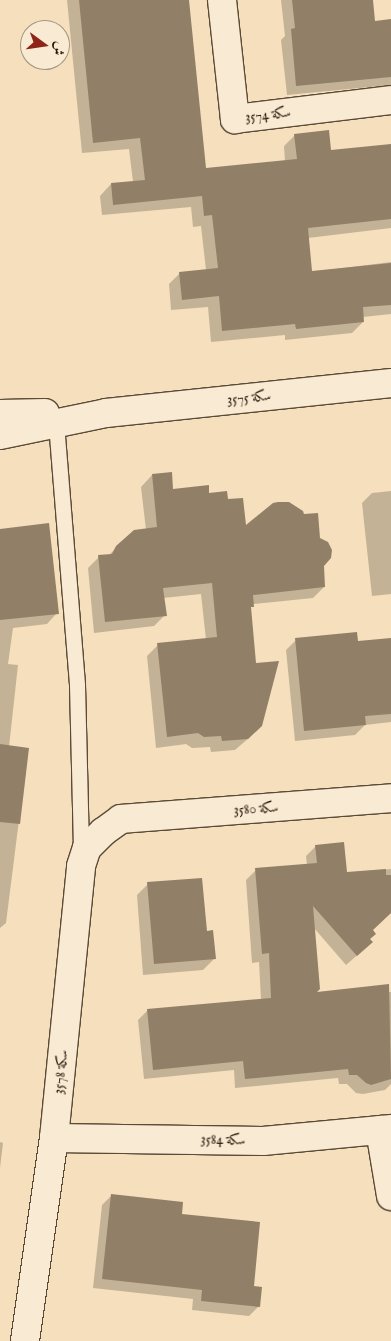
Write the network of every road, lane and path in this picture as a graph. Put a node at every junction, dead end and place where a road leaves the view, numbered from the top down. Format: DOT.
graph roads {
  1 [pos="222,0"];
  2 [pos="391,100"];
  3 [pos="391,383"];
  4 [pos="106,413"];
  5 [pos="0,414"];
  6 [pos="56,423"];
  7 [pos="0,435"];
  8 [pos="391,798"];
  9 [pos="121,819"];
  10 [pos="81,866"];
  11 [pos="386,1130"];
  12 [pos="54,1138"];
  13 [pos="391,1196"];
  14 [pos="25,1341"];
  1 -- 2 [label="street, سكة 3574"];
  3 -- 4 [label="street, سكة 3575"];
  4 -- 5 [label="street, سكة 3575"];
  4 -- 6 [label="street, سكة 3575"];
  6 -- 7 [label="street, سكة 3575"];
  6 -- 10 [label="lane"];
  8 -- 9 [label="street, سكة 3580"];
  9 -- 10 [label="street, سكة 3578"];
  10 -- 12 [label="street, سكة 3578"];
  11 -- 12 [label="street, سكة 3584"];
  11 -- 13 [label="street"];
  12 -- 14 [label="street, سكة 3578"];
}
